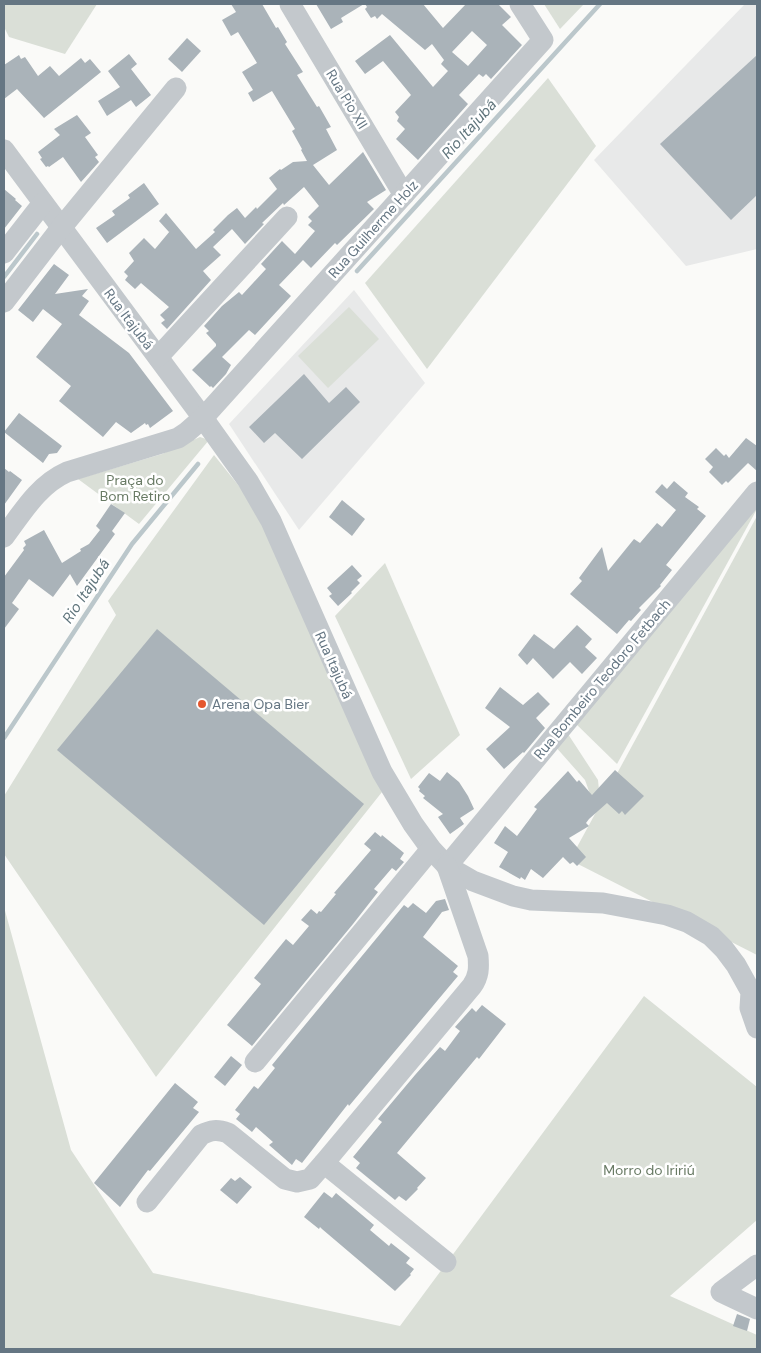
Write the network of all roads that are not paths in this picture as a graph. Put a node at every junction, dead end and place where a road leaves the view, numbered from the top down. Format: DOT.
graph roads {
  1 [pos="290,4"];
  2 [pos="520,4"];
  3 [pos="176,88"];
  4 [pos="4,150"];
  5 [pos="404,195"];
  6 [pos="43,203"];
  7 [pos="287,217"];
  8 [pos="62,228"];
  9 [pos="4,253"];
  10 [pos="4,302"];
  11 [pos="158,357"];
  12 [pos="203,418"];
  13 [pos="757,492"];
  14 [pos="4,537"];
  15 [pos="431,849"];
  16 [pos="447,866"];
  17 [pos="754,991"];
  18 [pos="757,1028"];
  19 [pos="255,1062"];
  20 [pos="324,1163"];
  21 [pos="147,1202"];
  22 [pos="446,1262"];
  23 [pos="757,1265"];
  24 [pos="757,1309"];
  1 -- 5 [label="street, Rua Pio XII"];
  2 -- 5 [label="street, Rua Guilherme Holz"];
  3 -- 8 [label="street"];
  4 -- 6 [label="street, Rua Itajubá"];
  5 -- 12 [label="street, Rua Guilherme Holz"];
  6 -- 8 [label="street, Rua Itajubá"];
  6 -- 9 [label="street"];
  7 -- 11 [label="street"];
  8 -- 10 [label="street"];
  8 -- 11 [label="street, Rua Itajubá"];
  11 -- 12 [label="street, Rua Itajubá"];
  12 -- 14 [label="street, Rua Guilherme Holz"];
  12 -- 15 [label="street, Rua Itajubá"];
  13 -- 16 [label="street, Rua Bombeiro Teodoro Fetbach"];
  15 -- 16 [label="street, Rua Itajubá"];
  15 -- 19 [label="street"];
  16 -- 17 [label="street, Rua Itajubá"];
  16 -- 20 [label="street"];
  17 -- 18 [label="street, Rua Itajubá"];
  20 -- 21 [label="street"];
  20 -- 22 [label="street"];
  23 -- 24 [label="street"];
}
